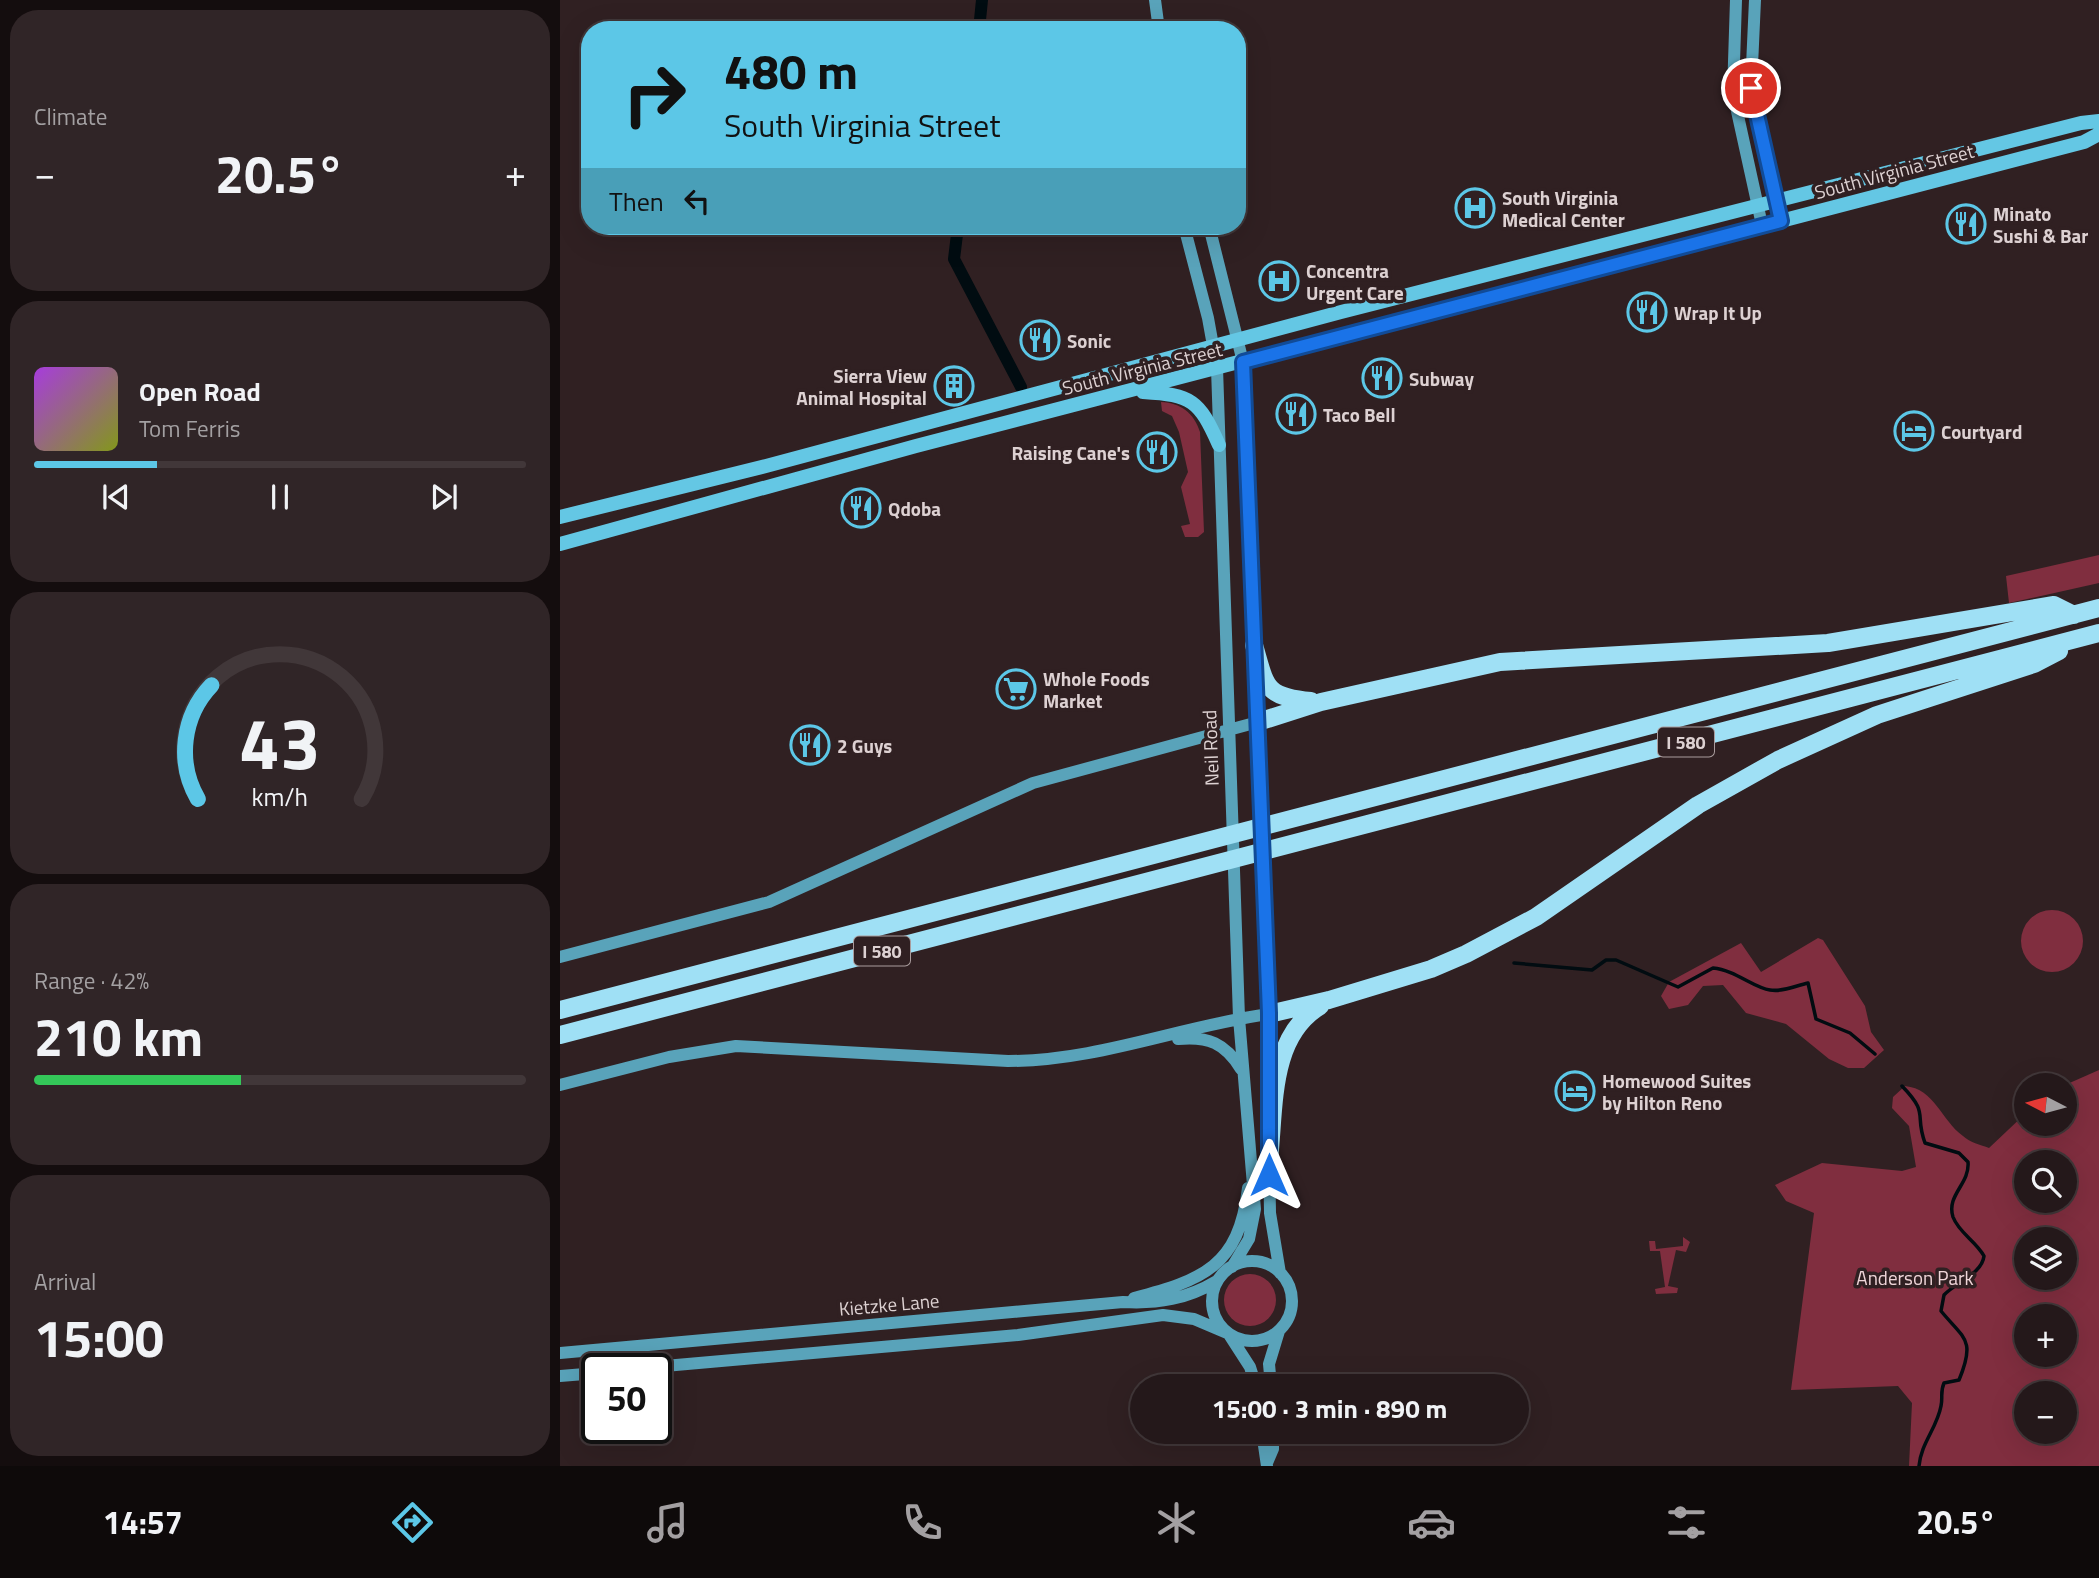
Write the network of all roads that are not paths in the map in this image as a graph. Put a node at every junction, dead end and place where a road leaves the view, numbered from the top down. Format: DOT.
graph roads {
  1 [pos="1155,0"];
  2 [pos="1736,0"];
  3 [pos="1755,0"];
  4 [pos="1158,21"];
  5 [pos="2099,121"];
  6 [pos="2099,134"];
  7 [pos="1778,201"];
  8 [pos="1758,205"];
  9 [pos="1781,221"];
  10 [pos="1762,225"];
  11 [pos="1186,235"];
  12 [pos="1211,235"];
  13 [pos="1240,340"];
  14 [pos="1214,346"];
  15 [pos="1243,362"];
  16 [pos="1217,368"];
  17 [pos="1128,391"];
  18 [pos="1219,445"];
  19 [pos="560,517"];
  20 [pos="560,544"];
  21 [pos="2099,608"];
  22 [pos="2074,615"];
  23 [pos="2099,633"];
  24 [pos="2079,638"];
  25 [pos="1254,645"];
  26 [pos="1321,702"];
  27 [pos="1258,722"];
  28 [pos="1229,730"];
  29 [pos="560,957"];
  30 [pos="1329,1000"];
  31 [pos="560,1010"];
  32 [pos="1269,1013"];
  33 [pos="1239,1018"];
  34 [pos="560,1035"];
  35 [pos="1136,1043"];
  36 [pos="1242,1072"];
  37 [pos="560,1086"];
  38 [pos="1269,1160"];
  39 [pos="1250,1174"];
  40 [pos="1232,1267"];
  41 [pos="1280,1273"];
  42 [pos="1217,1281"];
  43 [pos="1123,1302"];
  44 [pos="1279,1331"];
  45 [pos="1228,1334"];
  46 [pos="560,1353"];
  47 [pos="672,1365"];
  48 [pos="581,1374"];
  49 [pos="1252,1374"];
  50 [pos="1270,1374"];
  51 [pos="560,1376"];
  52 [pos="1264,1444"];
  53 [pos="1273,1444"];
  54 [pos="1267,1464"];
  1 -- 4 [label="main road"];
  2 -- 8 [label="main road"];
  3 -- 7 [label="main road"];
  5 -- 7 [label="main road, South Virginia Street"];
  6 -- 9 [label="main road, South Virginia Street"];
  7 -- 8 [label="main road, South Virginia Street"];
  7 -- 9 [label="main road"];
  8 -- 10 [label="main road"];
  8 -- 13 [label="main road, South Virginia Street"];
  9 -- 10 [label="main road, South Virginia Street"];
  10 -- 15 [label="main road, South Virginia Street"];
  11 -- 14 [label="main road, Neil Road"];
  12 -- 13 [label="main road"];
  13 -- 14 [label="main road, South Virginia Street"];
  13 -- 15 [label="main road"];
  14 -- 16 [label="main road, Neil Road"];
  14 -- 19 [label="main road, South Virginia Street"];
  15 -- 16 [label="main road, South Virginia Street"];
  15 -- 25 [label="main road"];
  16 -- 17 [label="main road, South Virginia Street"];
  16 -- 18 [label="main road, Neil Road"];
  17 -- 18 [label="main road"];
  17 -- 20 [label="main road, South Virginia Street"];
  18 -- 28 [label="main road, Neil Road"];
  21 -- 22 [label="highway, I 580"];
  22 -- 26 [label="highway"];
  22 -- 31 [label="highway, I 580"];
  23 -- 24 [label="highway, I 580"];
  24 -- 30 [label="highway"];
  24 -- 34 [label="highway, I 580"];
  25 -- 26 [label="highway"];
  25 -- 27 [label="main road"];
  26 -- 27 [label="highway"];
  27 -- 28 [label="main road"];
  27 -- 32 [label="main road"];
  28 -- 29 [label="main road"];
  28 -- 33 [label="main road, Neil Road"];
  30 -- 32 [label="highway"];
  30 -- 38 [label="highway"];
  32 -- 33 [label="main road"];
  32 -- 38 [label="main road"];
  33 -- 35 [label="main road"];
  33 -- 36 [label="main road, Neil Road"];
  35 -- 36 [label="main road"];
  35 -- 37 [label="main road"];
  36 -- 39 [label="main road, Neil Road"];
  38 -- 41 [label="main road"];
  39 -- 40 [label="main road, Neil Road"];
  39 -- 43 [label="main road"];
  40 -- 41 [label="main road"];
  40 -- 42 [label="main road"];
  41 -- 44 [label="main road"];
  42 -- 43 [label="main road, Kietzke Lane"];
  42 -- 45 [label="main road"];
  43 -- 46 [label="main road, Kietzke Lane"];
  44 -- 45 [label="main road"];
  44 -- 50 [label="main road"];
  45 -- 47 [label="main road"];
  45 -- 49 [label="main road"];
  48 -- 51 [label="main road"];
  52 -- 54 [label="main road"];
  53 -- 54 [label="main road"];
}
